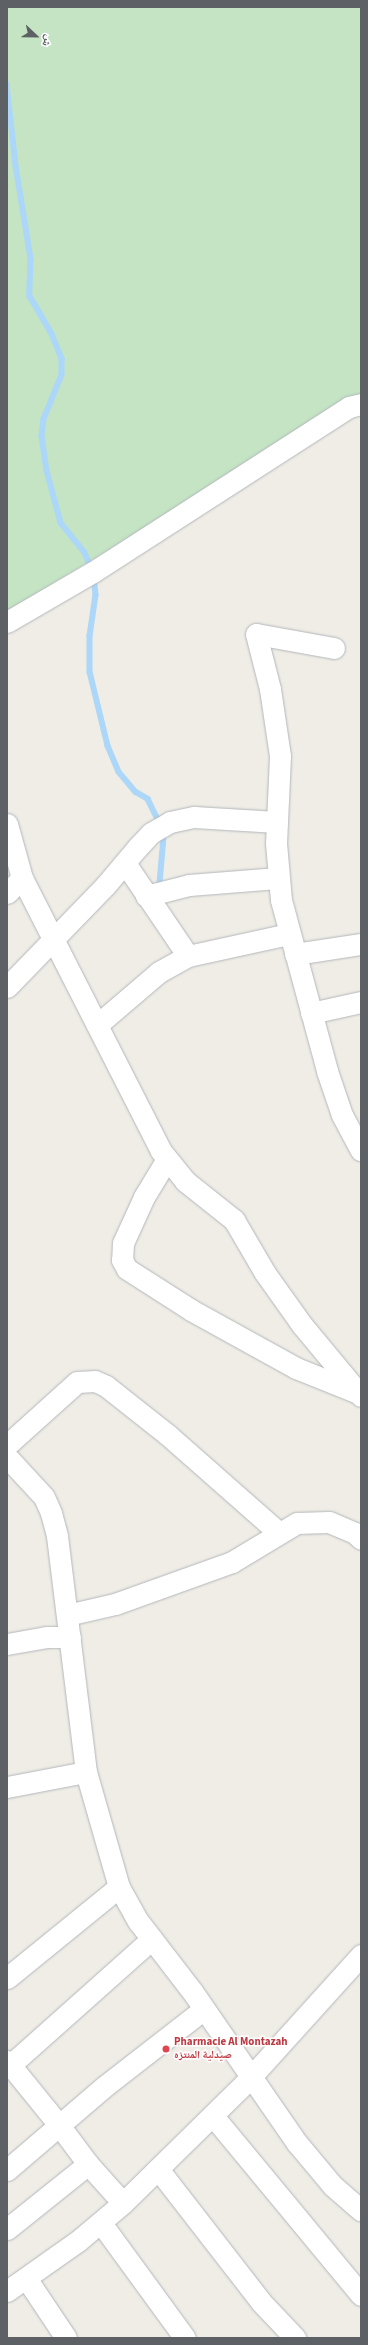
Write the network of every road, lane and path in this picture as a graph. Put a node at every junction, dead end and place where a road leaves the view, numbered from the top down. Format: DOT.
graph roads {
  1 [pos="361,404"];
  2 [pos="7,622"];
  3 [pos="334,648"];
  4 [pos="277,822"];
  5 [pos="7,824"];
  6 [pos="125,863"];
  7 [pos="22,878"];
  8 [pos="278,878"];
  9 [pos="7,892"];
  10 [pos="146,896"];
  11 [pos="52,941"];
  12 [pos="292,944"];
  13 [pos="361,944"];
  14 [pos="188,956"];
  15 [pos="7,987"];
  16 [pos="361,1002"];
  17 [pos="311,1012"];
  18 [pos="97,1025"];
  19 [pos="361,1150"];
  20 [pos="167,1159"];
  21 [pos="360,1394"];
  22 [pos="7,1444"];
  23 [pos="7,1457"];
  24 [pos="278,1532"];
  25 [pos="361,1539"];
  26 [pos="67,1616"];
  27 [pos="70,1637"];
  28 [pos="7,1644"];
  29 [pos="86,1772"];
  30 [pos="7,1787"];
  31 [pos="119,1887"];
  32 [pos="152,1939"];
  33 [pos="361,1954"];
  34 [pos="7,1978"];
  35 [pos="204,2008"];
  36 [pos="8,2064"];
  37 [pos="250,2078"];
  38 [pos="213,2116"];
  39 [pos="59,2125"];
  40 [pos="88,2164"];
  41 [pos="158,2169"];
  42 [pos="7,2170"];
  43 [pos="123,2203"];
  44 [pos="359,2203"];
  45 [pos="101,2224"];
  46 [pos="7,2229"];
  47 [pos="26,2278"];
  48 [pos="7,2291"];
  49 [pos="361,2295"];
  50 [pos="66,2338"];
  51 [pos="185,2338"];
  52 [pos="294,2338"];
  1 -- 2 [label="street"];
  3 -- 4 [label="street"];
  4 -- 6 [label="street"];
  4 -- 8 [label="street"];
  5 -- 7 [label="street"];
  6 -- 10 [label="street"];
  6 -- 11 [label="street"];
  7 -- 9 [label="street"];
  7 -- 11 [label="street"];
  8 -- 10 [label="street"];
  8 -- 12 [label="street"];
  10 -- 14 [label="street"];
  11 -- 15 [label="street"];
  11 -- 18 [label="street"];
  12 -- 13 [label="street"];
  12 -- 14 [label="street"];
  12 -- 17 [label="street"];
  14 -- 18 [label="street"];
  16 -- 17 [label="street"];
  17 -- 19 [label="street"];
  18 -- 20 [label="street"];
  20 -- 21 [label="street"];
  20 -- 21 [label="street"];
  22 -- 24 [label="street"];
  23 -- 26 [label="street"];
  24 -- 25 [label="street"];
  24 -- 26 [label="street"];
  26 -- 27 [label="street"];
  27 -- 28 [label="street"];
  27 -- 29 [label="street"];
  29 -- 30 [label="street"];
  29 -- 31 [label="street"];
  31 -- 32 [label="street"];
  31 -- 34 [label="street"];
  32 -- 35 [label="street"];
  32 -- 36 [label="street"];
  33 -- 37 [label="street"];
  35 -- 37 [label="street"];
  35 -- 39 [label="street"];
  36 -- 39 [label="street"];
  37 -- 38 [label="street"];
  37 -- 44 [label="street"];
  38 -- 41 [label="street"];
  38 -- 49 [label="street"];
  39 -- 40 [label="street"];
  39 -- 42 [label="street"];
  40 -- 43 [label="street"];
  40 -- 46 [label="street"];
  41 -- 43 [label="street"];
  41 -- 52 [label="street"];
  43 -- 45 [label="street"];
  45 -- 47 [label="street"];
  45 -- 51 [label="street"];
  47 -- 48 [label="street"];
  47 -- 50 [label="street"];
}
